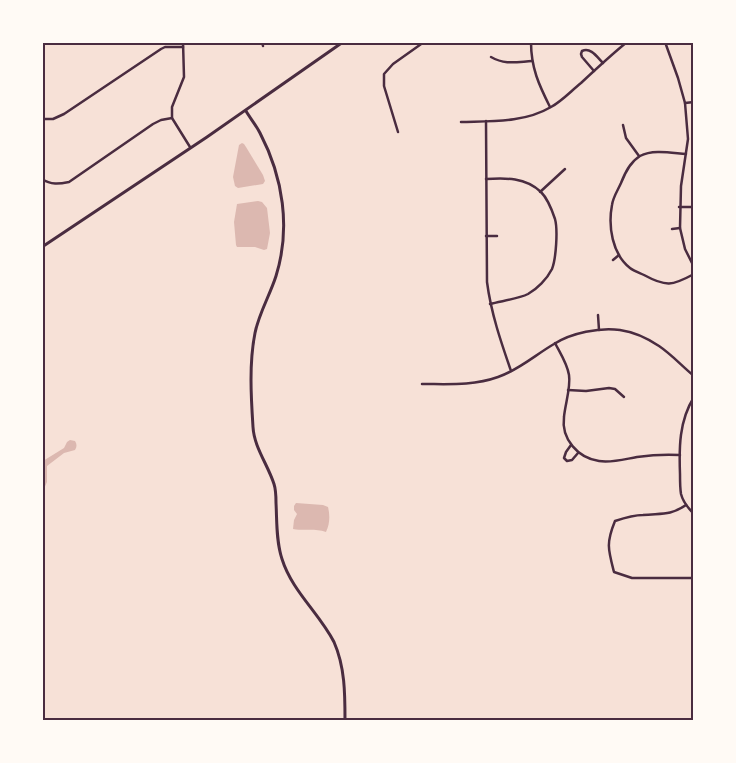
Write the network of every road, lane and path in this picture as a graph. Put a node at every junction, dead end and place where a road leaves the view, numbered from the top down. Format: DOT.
graph roads {
  1 [pos="183,42"];
  2 [pos="343,42"];
  3 [pos="424,42"];
  4 [pos="531,42"];
  5 [pos="627,42"];
  6 [pos="665,42"];
  7 [pos="338,44"];
  8 [pos="183,47"];
  9 [pos="491,57"];
  10 [pos="532,61"];
  11 [pos="603,62"];
  12 [pos="594,71"];
  13 [pos="694,102"];
  14 [pos="685,103"];
  15 [pos="550,108"];
  16 [pos="246,111"];
  17 [pos="172,118"];
  18 [pos="42,120"];
  19 [pos="486,121"];
  20 [pos="461,122"];
  21 [pos="624,125"];
  22 [pos="398,132"];
  23 [pos="190,147"];
  24 [pos="686,154"];
  25 [pos="639,156"];
  26 [pos="565,169"];
  27 [pos="42,179"];
  28 [pos="486,179"];
  29 [pos="540,192"];
  30 [pos="694,206"];
  31 [pos="680,207"];
  32 [pos="680,228"];
  33 [pos="672,229"];
  34 [pos="486,236"];
  35 [pos="498,236"];
  36 [pos="42,247"];
  37 [pos="619,255"];
  38 [pos="613,260"];
  39 [pos="694,267"];
  40 [pos="694,274"];
  41 [pos="490,304"];
  42 [pos="598,315"];
  43 [pos="600,330"];
  44 [pos="555,343"];
  45 [pos="511,372"];
  46 [pos="694,376"];
  47 [pos="422,384"];
  48 [pos="568,390"];
  49 [pos="624,397"];
  50 [pos="694,398"];
  51 [pos="571,445"];
  52 [pos="578,453"];
  53 [pos="680,455"];
  54 [pos="686,505"];
  55 [pos="694,514"];
  56 [pos="694,578"];
  57 [pos="345,720"];
  58 [pos="373,720"];
  59 [pos="446,720"];
  60 [pos="544,720"];
  61 [pos="694,720"];
  1 -- 8 [label="street"];
  2 -- 7 [label="street"];
  3 -- 22 [label="street"];
  4 -- 10 [label="street"];
  5 -- 11 [label="street"];
  6 -- 14 [label="street"];
  7 -- 16 [label="street"];
  8 -- 17 [label="street"];
  8 -- 18 [label="street"];
  9 -- 10 [label="street"];
  10 -- 15 [label="street"];
  11 -- 12 [label="street"];
  11 -- 12 [label="street"];
  12 -- 15 [label="street"];
  13 -- 14 [label="street"];
  14 -- 24 [label="street"];
  15 -- 19 [label="street"];
  16 -- 23 [label="street"];
  16 -- 57 [label="street"];
  17 -- 23 [label="street"];
  17 -- 27 [label="street"];
  19 -- 20 [label="street"];
  19 -- 28 [label="street"];
  21 -- 25 [label="street"];
  23 -- 36 [label="street"];
  24 -- 25 [label="street"];
  24 -- 31 [label="street"];
  25 -- 37 [label="street"];
  26 -- 29 [label="street"];
  28 -- 29 [label="street"];
  28 -- 34 [label="street"];
  29 -- 41 [label="street"];
  30 -- 31 [label="street"];
  31 -- 32 [label="street"];
  32 -- 33 [label="street"];
  32 -- 39 [label="street"];
  34 -- 35 [label="street"];
  34 -- 41 [label="street"];
  37 -- 38 [label="street"];
  37 -- 40 [label="street"];
  41 -- 45 [label="street"];
  42 -- 43 [label="street"];
  43 -- 44 [label="street"];
  43 -- 46 [label="street"];
  44 -- 45 [label="street"];
  44 -- 48 [label="street"];
  45 -- 47 [label="street"];
  48 -- 49 [label="street"];
  48 -- 51 [label="street"];
  50 -- 53 [label="street"];
  51 -- 52 [label="street"];
  51 -- 52 [label="street"];
  52 -- 53 [label="street"];
  53 -- 54 [label="street"];
  54 -- 55 [label="street"];
  54 -- 56 [label="street"];
  58 -- 59 [label="street"];
  60 -- 61 [label="street"];
}
